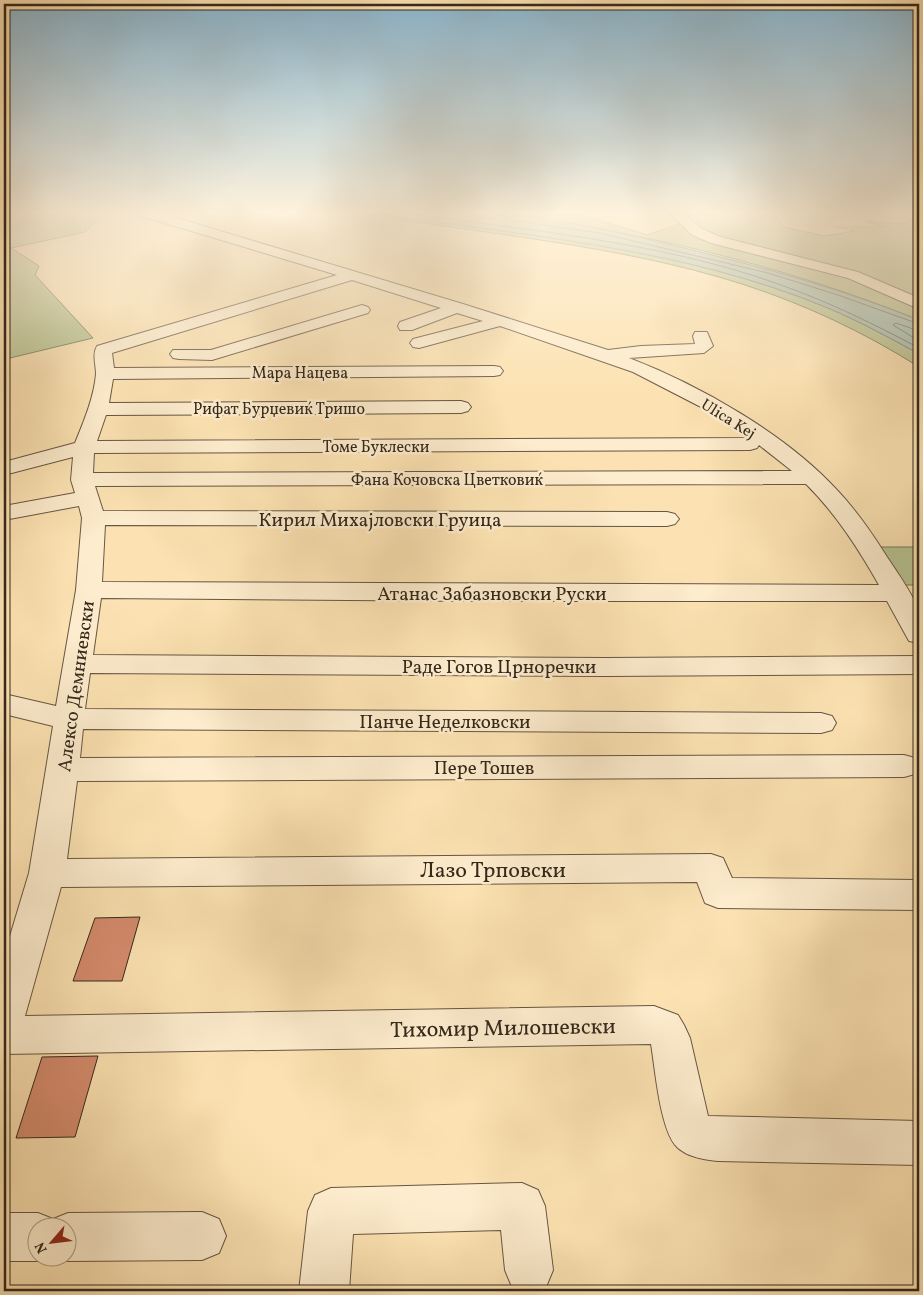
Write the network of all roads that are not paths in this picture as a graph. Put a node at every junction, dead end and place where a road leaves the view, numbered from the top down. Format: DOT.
graph roads {
  1 [pos="343,272"];
  2 [pos="842,272"];
  3 [pos="352,275"];
  4 [pos="919,304"];
  5 [pos="457,308"];
  6 [pos="362,310"];
  7 [pos="500,321"];
  8 [pos="406,326"];
  9 [pos="701,336"];
  10 [pos="419,343"];
  11 [pos="104,352"];
  12 [pos="144,354"];
  13 [pos="163,354"];
  14 [pos="606,356"];
  15 [pos="494,371"];
  16 [pos="105,374"];
  17 [pos="461,408"];
  18 [pos="98,409"];
  19 [pos="750,444"];
  20 [pos="84,447"];
  21 [pos="4,469"];
  22 [pos="812,477"];
  23 [pos="88,498"];
  24 [pos="4,513"];
  25 [pos="667,519"];
  26 [pos="89,590"];
  27 [pos="896,593"];
  28 [pos="919,635"];
  29 [pos="78,664"];
  30 [pos="919,665"];
  31 [pos="4,704"];
  32 [pos="69,719"];
  33 [pos="821,723"];
  34 [pos="904,766"];
  35 [pos="63,770"];
  36 [pos="47,873"];
  37 [pos="919,895"];
  38 [pos="4,1020"];
  39 [pos="4,1035"];
  40 [pos="919,1143"];
  41 [pos="202,1236"];
  42 [pos="28,1237"];
  43 [pos="78,1237"];
  44 [pos="4,1238"];
  45 [pos="529,1270"];
  46 [pos="324,1291"];
  1 -- 3 [label="street, Ulica Kej"];
  2 -- 4 [label="street"];
  3 -- 5 [label="street, Ulica Kej"];
  3 -- 11 [label="street"];
  5 -- 7 [label="street, Ulica Kej"];
  5 -- 8 [label="street"];
  6 -- 13 [label="street"];
  7 -- 10 [label="street"];
  7 -- 14 [label="street, Ulica Kej"];
  9 -- 14 [label="street"];
  11 -- 12 [label="street"];
  11 -- 16 [label="street, Алексо Демниевски"];
  14 -- 22 [label="street, Ulica Kej"];
  15 -- 16 [label="street, Мара Нацева"];
  16 -- 18 [label="street, Алексо Демниевски"];
  17 -- 18 [label="street, Рифат Бурџевиќ Тришо"];
  18 -- 20 [label="street, Алексо Демниевски"];
  19 -- 20 [label="street, Томе Буклески"];
  20 -- 21 [label="street, Томе Буклески"];
  20 -- 23 [label="street, Алексо Демниевски"];
  22 -- 23 [label="street, Фана Кочовска Цветковиќ"];
  22 -- 27 [label="street, Ulica Kej"];
  23 -- 24 [label="street"];
  23 -- 25 [label="street, Кирил Михајловски Груица"];
  23 -- 26 [label="street, Алексо Демниевски"];
  26 -- 27 [label="street, Атанас Забазновски Руски"];
  26 -- 29 [label="street, Алексо Демниевски"];
  27 -- 28 [label="street, Ulica Kej"];
  29 -- 30 [label="street, Раде Гогов Црноречки"];
  29 -- 32 [label="street, Алексо Демниевски"];
  31 -- 32 [label="street, Панче Неделковски"];
  32 -- 33 [label="street, Панче Неделковски"];
  32 -- 35 [label="street, Алексо Демниевски"];
  34 -- 35 [label="street, Пере Тошев"];
  35 -- 36 [label="street, Алексо Демниевски"];
  36 -- 37 [label="street, Лазо Трповски"];
  36 -- 38 [label="street, Алексо Демниевски"];
  39 -- 40 [label="street, Тихомир Милошевски"];
  41 -- 43 [label="street"];
  42 -- 44 [label="street"];
  45 -- 46 [label="street"];
}
